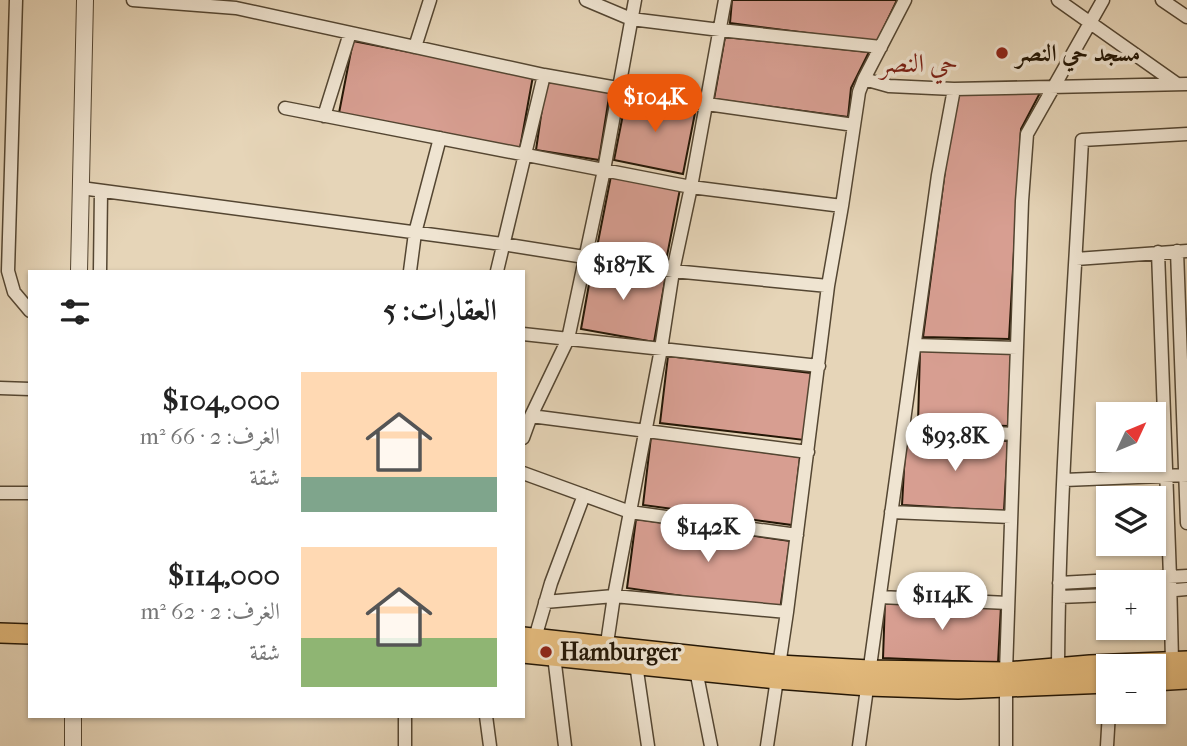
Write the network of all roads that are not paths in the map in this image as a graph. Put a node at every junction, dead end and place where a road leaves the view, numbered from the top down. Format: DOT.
graph roads {
  1 [pos="16,0"];
  2 [pos="75,0"];
  3 [pos="85,0"];
  4 [pos="133,0"];
  5 [pos="430,0"];
  6 [pos="586,0"];
  7 [pos="635,0"];
  8 [pos="725,0"];
  9 [pos="905,0"];
  10 [pos="1058,0"];
  11 [pos="1103,0"];
  12 [pos="1162,0"];
  13 [pos="236,4"];
  14 [pos="1187,17"];
  15 [pos="631,19"];
  16 [pos="1089,22"];
  17 [pos="720,30"];
  18 [pos="350,33"];
  19 [pos="415,47"];
  20 [pos="881,47"];
  21 [pos="544,75"];
  22 [pos="863,79"];
  23 [pos="1182,84"];
  24 [pos="1055,86"];
  25 [pos="620,88"];
  26 [pos="954,89"];
  27 [pos="706,104"];
  28 [pos="285,108"];
  29 [pos="324,116"];
  30 [pos="854,125"];
  31 [pos="1187,134"];
  32 [pos="440,138"];
  33 [pos="526,155"];
  34 [pos="604,170"];
  35 [pos="691,187"];
  36 [pos="81,188"];
  37 [pos="101,191"];
  38 [pos="842,206"];
  39 [pos="415,233"];
  40 [pos="502,244"];
  41 [pos="1182,251"];
  42 [pos="1157,252"];
  43 [pos="586,257"];
  44 [pos="1076,259"];
  45 [pos="71,270"];
  46 [pos="79,270"];
  47 [pos="100,270"];
  48 [pos="410,270"];
  49 [pos="497,270"];
  50 [pos="673,271"];
  51 [pos="828,286"];
  52 [pos="28,309"];
  53 [pos="525,334"];
  54 [pos="568,339"];
  55 [pos="915,345"];
  56 [pos="1017,348"];
  57 [pos="661,349"];
  58 [pos="819,366"];
  59 [pos="0,388"];
  60 [pos="28,389"];
  61 [pos="531,416"];
  62 [pos="903,428"];
  63 [pos="645,432"];
  64 [pos="525,433"];
  65 [pos="1014,433"];
  66 [pos="808,452"];
  67 [pos="525,474"];
  68 [pos="1186,475"];
  69 [pos="1166,476"];
  70 [pos="1064,480"];
  71 [pos="0,493"];
  72 [pos="28,493"];
  73 [pos="584,495"];
  74 [pos="630,512"];
  75 [pos="891,512"];
  76 [pos="1011,517"];
  77 [pos="1187,523"];
  78 [pos="797,535"];
  79 [pos="1187,576"];
  80 [pos="1170,577"];
  81 [pos="1059,583"];
  82 [pos="1187,589"];
  83 [pos="1166,591"];
  84 [pos="1171,591"];
  85 [pos="1096,595"];
  86 [pos="614,596"];
  87 [pos="880,597"];
  88 [pos="1059,597"];
  89 [pos="545,602"];
  90 [pos="1008,603"];
  91 [pos="787,612"];
  92 [pos="0,622"];
  93 [pos="28,622"];
  94 [pos="0,633"];
  95 [pos="28,634"];
  96 [pos="527,643"];
  97 [pos="606,654"];
  98 [pos="554,656"];
  99 [pos="1179,661"];
  100 [pos="636,664"];
  101 [pos="1058,668"];
  102 [pos="696,670"];
  103 [pos="778,672"];
  104 [pos="868,678"];
  105 [pos="1187,679"];
  106 [pos="1006,680"];
  107 [pos="1166,680"];
  108 [pos="1096,683"];
  109 [pos="65,718"];
  110 [pos="73,718"];
  111 [pos="405,718"];
  112 [pos="486,718"];
  113 [pos="1108,724"];
  114 [pos="64,746"];
  115 [pos="73,746"];
  116 [pos="404,746"];
  117 [pos="490,746"];
  118 [pos="565,746"];
  119 [pos="648,746"];
  120 [pos="711,746"];
  121 [pos="767,746"];
  122 [pos="859,746"];
  123 [pos="1006,746"];
  124 [pos="1107,746"];
  1 -- 52 [label="street"];
  2 -- 45 [label="street"];
  3 -- 36 [label="street"];
  4 -- 13 [label="street"];
  5 -- 19 [label="street"];
  6 -- 15 [label="street"];
  7 -- 15 [label="street"];
  8 -- 17 [label="street"];
  9 -- 20 [label="street"];
  10 -- 16 [label="street"];
  11 -- 16 [label="street"];
  12 -- 14 [label="street"];
  13 -- 18 [label="street"];
  15 -- 17 [label="street"];
  15 -- 25 [label="street"];
  16 -- 23 [label="street"];
  16 -- 24 [label="street"];
  17 -- 20 [label="street"];
  17 -- 27 [label="street"];
  18 -- 19 [label="street"];
  18 -- 29 [label="street"];
  19 -- 21 [label="street"];
  20 -- 22 [label="street"];
  21 -- 25 [label="street"];
  21 -- 33 [label="street"];
  22 -- 26 [label="street"];
  22 -- 30 [label="street"];
  23 -- 24 [label="street"];
  24 -- 26 [label="street"];
  24 -- 56 [label="street"];
  25 -- 27 [label="street"];
  25 -- 34 [label="street"];
  26 -- 55 [label="street"];
  27 -- 30 [label="street"];
  27 -- 35 [label="street"];
  28 -- 29 [label="street"];
  29 -- 32 [label="street"];
  30 -- 38 [label="street"];
  31 -- 44 [label="street"];
  32 -- 33 [label="street"];
  32 -- 39 [label="street"];
  33 -- 34 [label="street"];
  33 -- 40 [label="street"];
  34 -- 35 [label="street"];
  34 -- 43 [label="street"];
  35 -- 38 [label="street"];
  35 -- 50 [label="street"];
  36 -- 37 [label="street"];
  36 -- 46 [label="street"];
  37 -- 39 [label="street"];
  37 -- 47 [label="street"];
  38 -- 51 [label="street"];
  39 -- 40 [label="street"];
  39 -- 48 [label="street"];
  40 -- 43 [label="street"];
  40 -- 49 [label="street"];
  41 -- 42 [label="street"];
  41 -- 68 [label="street"];
  42 -- 44 [label="street"];
  42 -- 69 [label="street"];
  43 -- 50 [label="street"];
  43 -- 54 [label="street"];
  44 -- 70 [label="street"];
  50 -- 51 [label="street"];
  50 -- 57 [label="street"];
  51 -- 58 [label="street"];
  53 -- 54 [label="street"];
  54 -- 57 [label="street"];
  54 -- 61 [label="street"];
  55 -- 56 [label="street"];
  55 -- 62 [label="street"];
  56 -- 65 [label="street"];
  57 -- 58 [label="street"];
  57 -- 63 [label="street"];
  58 -- 66 [label="street"];
  59 -- 60 [label="street"];
  61 -- 63 [label="street"];
  61 -- 64 [label="street"];
  62 -- 65 [label="street"];
  62 -- 75 [label="street"];
  63 -- 66 [label="street"];
  63 -- 74 [label="street"];
  65 -- 76 [label="street"];
  66 -- 78 [label="street"];
  67 -- 73 [label="street"];
  68 -- 69 [label="street"];
  68 -- 77 [label="street"];
  69 -- 70 [label="street"];
  69 -- 80 [label="street"];
  70 -- 81 [label="street"];
  71 -- 72 [label="street"];
  73 -- 74 [label="street"];
  73 -- 89 [label="street"];
  74 -- 78 [label="street"];
  74 -- 86 [label="street"];
  75 -- 76 [label="street"];
  75 -- 87 [label="street"];
  76 -- 90 [label="street"];
  78 -- 91 [label="street"];
  79 -- 80 [label="street"];
  80 -- 81 [label="street"];
  80 -- 84 [label="street"];
  81 -- 88 [label="street"];
  82 -- 84 [label="street"];
  83 -- 84 [label="street"];
  84 -- 99 [label="street"];
  85 -- 88 [label="street"];
  86 -- 89 [label="street"];
  86 -- 91 [label="street"];
  86 -- 97 [label="street"];
  87 -- 90 [label="street"];
  87 -- 104 [label="street"];
  88 -- 101 [label="street"];
  89 -- 96 [label="street"];
  90 -- 106 [label="street"];
  91 -- 103 [label="street"];
  92 -- 93 [label="main road"];
  94 -- 95 [label="main road"];
  96 -- 97 [label="main road"];
  96 -- 98 [label="main road"];
  97 -- 98 [label="main road"];
  97 -- 100 [label="main road"];
  97 -- 103 [label="main road"];
  98 -- 118 [label="street"];
  99 -- 101 [label="main road"];
  100 -- 102 [label="main road"];
  100 -- 119 [label="street"];
  101 -- 106 [label="main road"];
  102 -- 103 [label="main road"];
  102 -- 120 [label="street"];
  103 -- 104 [label="main road"];
  103 -- 121 [label="street"];
  104 -- 106 [label="main road"];
  104 -- 122 [label="street"];
  105 -- 107 [label="main road"];
  106 -- 108 [label="main road"];
  106 -- 123 [label="street"];
  109 -- 114 [label="street"];
  110 -- 115 [label="street"];
  111 -- 116 [label="street"];
  112 -- 117 [label="street"];
  113 -- 124 [label="street"];
}
